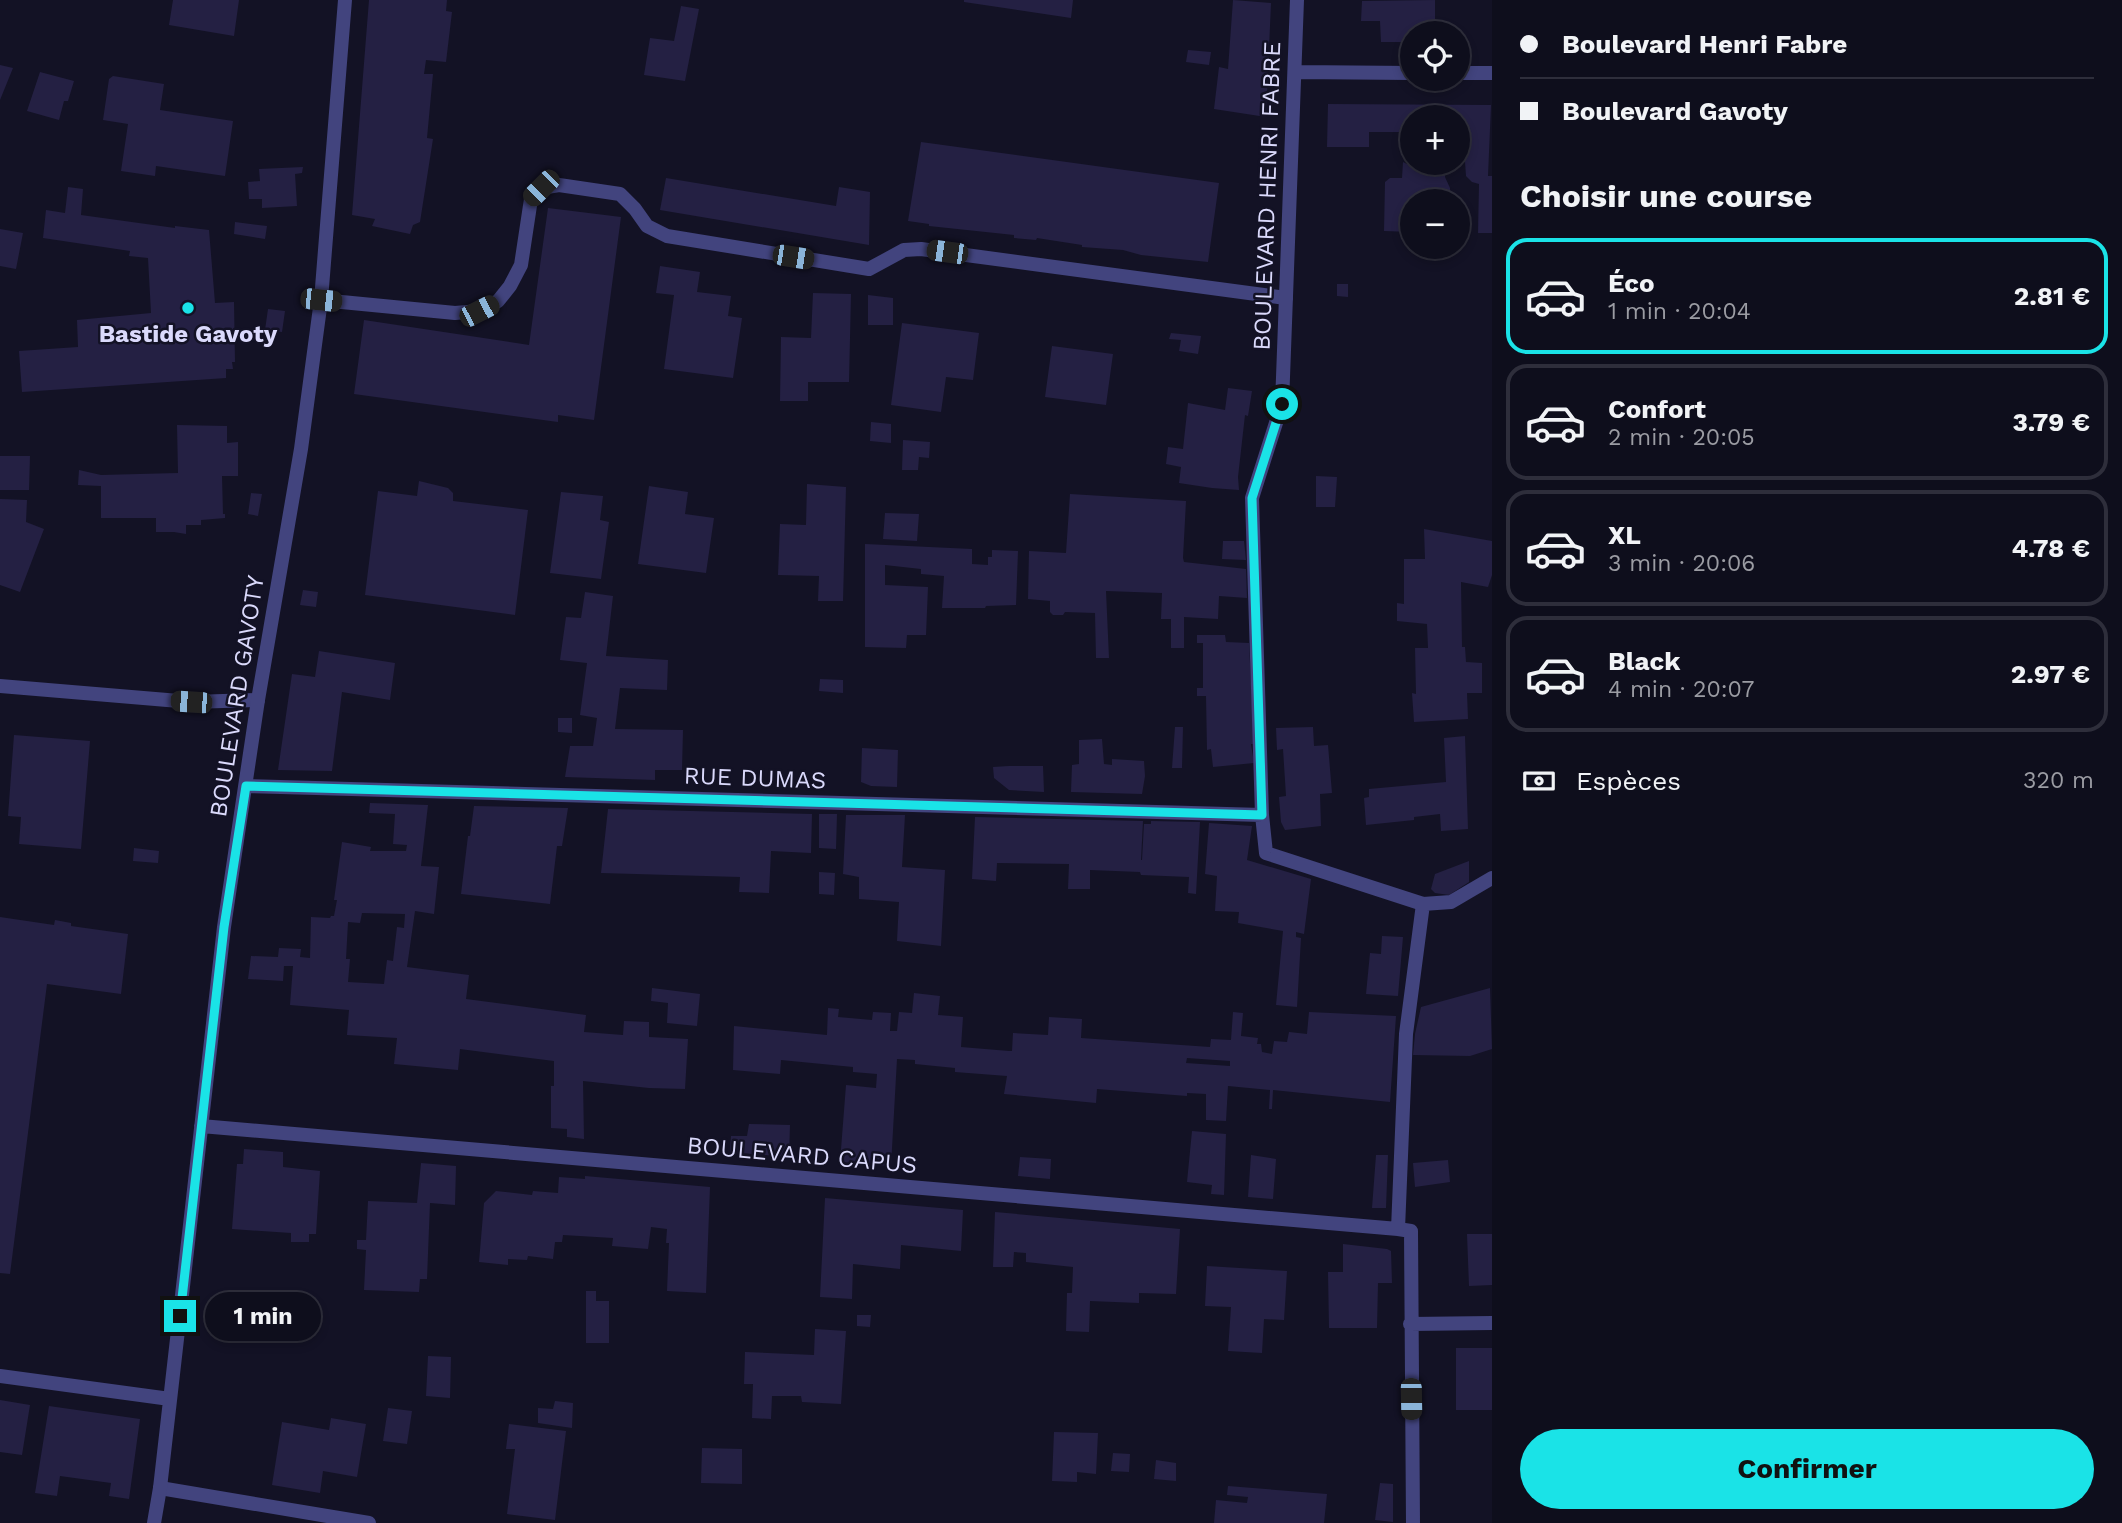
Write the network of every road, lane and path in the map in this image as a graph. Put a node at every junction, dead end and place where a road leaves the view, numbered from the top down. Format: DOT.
graph roads {
  1 [pos="345,0"];
  2 [pos="1297,0"];
  3 [pos="1294,72"];
  4 [pos="1400,73"];
  5 [pos="1470,73"];
  6 [pos="1492,74"];
  7 [pos="1286,298"];
  8 [pos="321,300"];
  9 [pos="0,686"];
  10 [pos="258,699"];
  11 [pos="246,786"];
  12 [pos="1262,815"];
  13 [pos="1492,878"];
  14 [pos="1423,904"];
  15 [pos="201,1126"];
  16 [pos="1398,1229"];
  17 [pos="1492,1323"];
  18 [pos="1410,1324"];
  19 [pos="0,1376"];
  20 [pos="170,1399"];
  21 [pos="160,1488"];
  22 [pos="154,1523"];
  23 [pos="369,1523"];
  24 [pos="1413,1523"];
  1 -- 8 [label="street, BOULEVARD GAVOTY"];
  2 -- 3 [label="street, BOULEVARD HENRI FABRE"];
  3 -- 4 [label="street"];
  3 -- 7 [label="street, BOULEVARD HENRI FABRE"];
  5 -- 6 [label="street"];
  7 -- 8 [label="street"];
  7 -- 12 [label="street, BOULEVARD HENRI FABRE"];
  8 -- 10 [label="street, BOULEVARD GAVOTY"];
  9 -- 10 [label="street"];
  10 -- 11 [label="street, BOULEVARD GAVOTY"];
  11 -- 12 [label="street, RUE DUMAS"];
  11 -- 15 [label="street, BOULEVARD GAVOTY"];
  12 -- 14 [label="street, BOULEVARD HENRI FABRE"];
  13 -- 14 [label="street"];
  14 -- 16 [label="street"];
  15 -- 16 [label="street, BOULEVARD CAPUS"];
  15 -- 20 [label="street, BOULEVARD GAVOTY"];
  16 -- 18 [label="street"];
  17 -- 18 [label="street"];
  18 -- 24 [label="street"];
  19 -- 20 [label="street"];
  20 -- 21 [label="street, BOULEVARD GAVOTY"];
  21 -- 22 [label="street, BOULEVARD GAVOTY"];
  21 -- 23 [label="street"];
}
